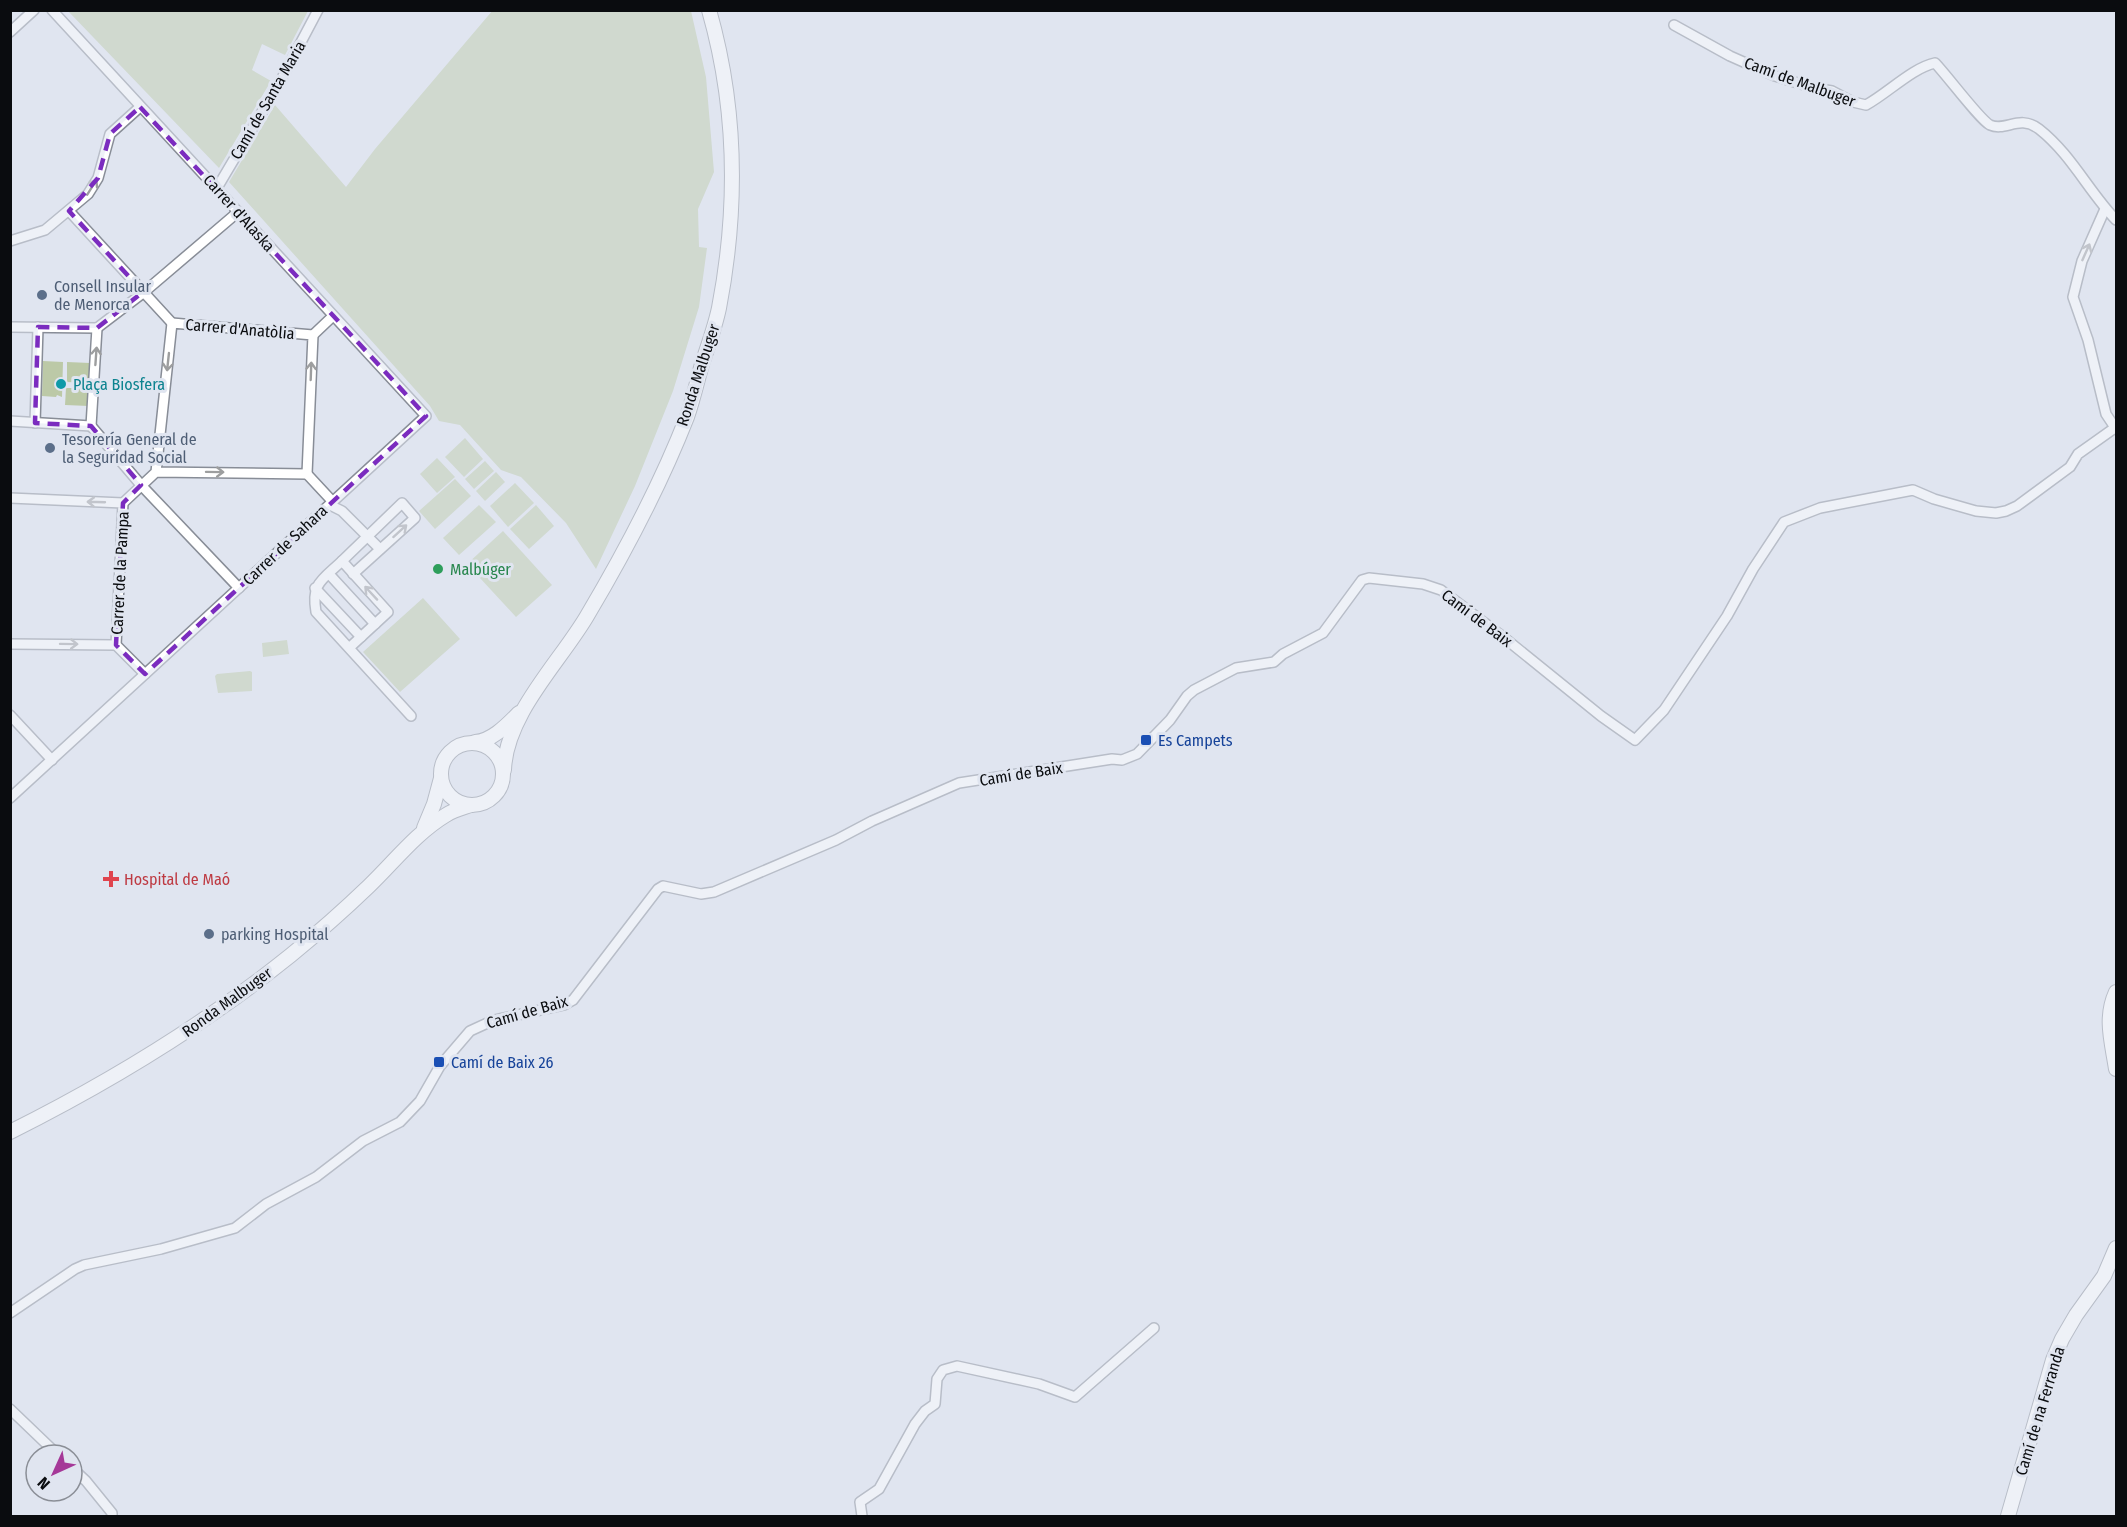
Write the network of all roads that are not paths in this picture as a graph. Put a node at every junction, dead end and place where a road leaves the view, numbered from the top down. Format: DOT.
graph roads {
  1 [pos="34,10"];
  2 [pos="52,10"];
  3 [pos="318,10"];
  4 [pos="709,10"];
  5 [pos="1674,25"];
  6 [pos="10,32"];
  7 [pos="140,106"];
  8 [pos="217,188"];
  9 [pos="2105,209"];
  10 [pos="69,211"];
  11 [pos="238,212"];
  12 [pos="2116,220"];
  13 [pos="10,241"];
  14 [pos="143,292"];
  15 [pos="333,316"];
  16 [pos="172,323"];
  17 [pos="10,327"];
  18 [pos="38,327"];
  19 [pos="97,328"];
  20 [pos="313,335"];
  21 [pos="426,416"];
  22 [pos="10,421"];
  23 [pos="35,423"];
  24 [pos="91,426"];
  25 [pos="2116,428"];
  26 [pos="156,472"];
  27 [pos="307,474"];
  28 [pos="141,485"];
  29 [pos="10,498"];
  30 [pos="334,501"];
  31 [pos="123,503"];
  32 [pos="367,536"];
  33 [pos="380,549"];
  34 [pos="342,561"];
  35 [pos="329,574"];
  36 [pos="353,574"];
  37 [pos="239,588"];
  38 [pos="315,588"];
  39 [pos="375,624"];
  40 [pos="361,636"];
  41 [pos="10,644"];
  42 [pos="116,645"];
  43 [pos="348,648"];
  44 [pos="145,674"];
  45 [pos="528,703"];
  46 [pos="10,715"];
  47 [pos="411,716"];
  48 [pos="475,742"];
  49 [pos="52,760"];
  50 [pos="504,770"];
  51 [pos="441,777"];
  52 [pos="10,798"];
  53 [pos="471,805"];
  54 [pos="418,837"];
  55 [pos="2116,992"];
  56 [pos="2116,1069"];
  57 [pos="10,1132"];
  58 [pos="2116,1248"];
  59 [pos="10,1313"];
  60 [pos="1154,1328"];
  61 [pos="10,1409"];
  62 [pos="45,1443"];
  63 [pos="84,1479"];
  64 [pos="112,1516"];
  65 [pos="862,1516"];
  66 [pos="2008,1516"];
  1 -- 6 [label="street"];
  2 -- 7 [label="street, Carrer d'Alaska"];
  3 -- 8 [label="street, Camí de Santa Maria"];
  4 -- 45 [label="street, Ronda Malbuger"];
  5 -- 9 [label="street, Camí de Malbuger"];
  7 -- 8 [label="street, Carrer d'Alaska"];
  10 -- 7 [label="street, one-way"];
  8 -- 11 [label="street, Carrer d'Alaska"];
  9 -- 12 [label="street"];
  25 -- 9 [label="street, one-way"];
  10 -- 13 [label="street"];
  10 -- 14 [label="street"];
  11 -- 14 [label="street"];
  11 -- 15 [label="street, Carrer d'Alaska"];
  14 -- 16 [label="street"];
  14 -- 19 [label="street"];
  15 -- 20 [label="street, Carrer d'Anatòlia"];
  15 -- 21 [label="street, Carrer d'Alaska"];
  16 -- 20 [label="street, Carrer d'Anatòlia"];
  16 -- 26 [label="street, Carrer d'Anatòlia, one-way"];
  17 -- 18 [label="street"];
  18 -- 19 [label="street"];
  18 -- 23 [label="street"];
  24 -- 19 [label="street, one-way"];
  27 -- 20 [label="street, Carrer d'Anatòlia, one-way"];
  21 -- 30 [label="street, Carrer de Sahara"];
  22 -- 23 [label="street"];
  23 -- 24 [label="street"];
  24 -- 28 [label="street"];
  25 -- 59 [label="street, Camí de Baix"];
  26 -- 27 [label="street, one-way"];
  26 -- 28 [label="street"];
  27 -- 30 [label="street"];
  28 -- 31 [label="street, Carrer de la Pampa"];
  28 -- 37 [label="street"];
  31 -- 29 [label="street, Carrer de la Pampa, one-way"];
  30 -- 32 [label="street"];
  30 -- 37 [label="street, Carrer de Sahara"];
  31 -- 42 [label="street, Carrer de la Pampa"];
  32 -- 33 [label="street"];
  33 -- 32 [label="street, one-way"];
  32 -- 34 [label="street"];
  33 -- 36 [label="street"];
  34 -- 35 [label="street"];
  34 -- 36 [label="street"];
  35 -- 38 [label="street"];
  35 -- 39 [label="street"];
  39 -- 36 [label="street, one-way"];
  37 -- 44 [label="street, Carrer de Sahara"];
  38 -- 40 [label="street"];
  38 -- 43 [label="street"];
  39 -- 40 [label="street"];
  40 -- 43 [label="street"];
  41 -- 42 [label="street, Carrer de la Pampa, one-way"];
  42 -- 44 [label="street"];
  43 -- 47 [label="street"];
  44 -- 49 [label="street, Carrer de Sahara"];
  45 -- 48 [label="street, Ronda Malbuger"];
  45 -- 50 [label="street, Ronda Malbuger"];
  46 -- 49 [label="street"];
  48 -- 50 [label="street"];
  48 -- 51 [label="street"];
  49 -- 52 [label="street, Carrer de Sahara"];
  50 -- 53 [label="street"];
  51 -- 53 [label="street"];
  51 -- 54 [label="street, Ronda Malbuger"];
  53 -- 54 [label="street, Ronda Malbuger"];
  54 -- 57 [label="street, Ronda Malbuger"];
  55 -- 56 [label="street"];
  58 -- 66 [label="street, Camí de na Ferranda"];
  60 -- 65 [label="street"];
  61 -- 62 [label="street"];
  63 -- 64 [label="street"];
}
